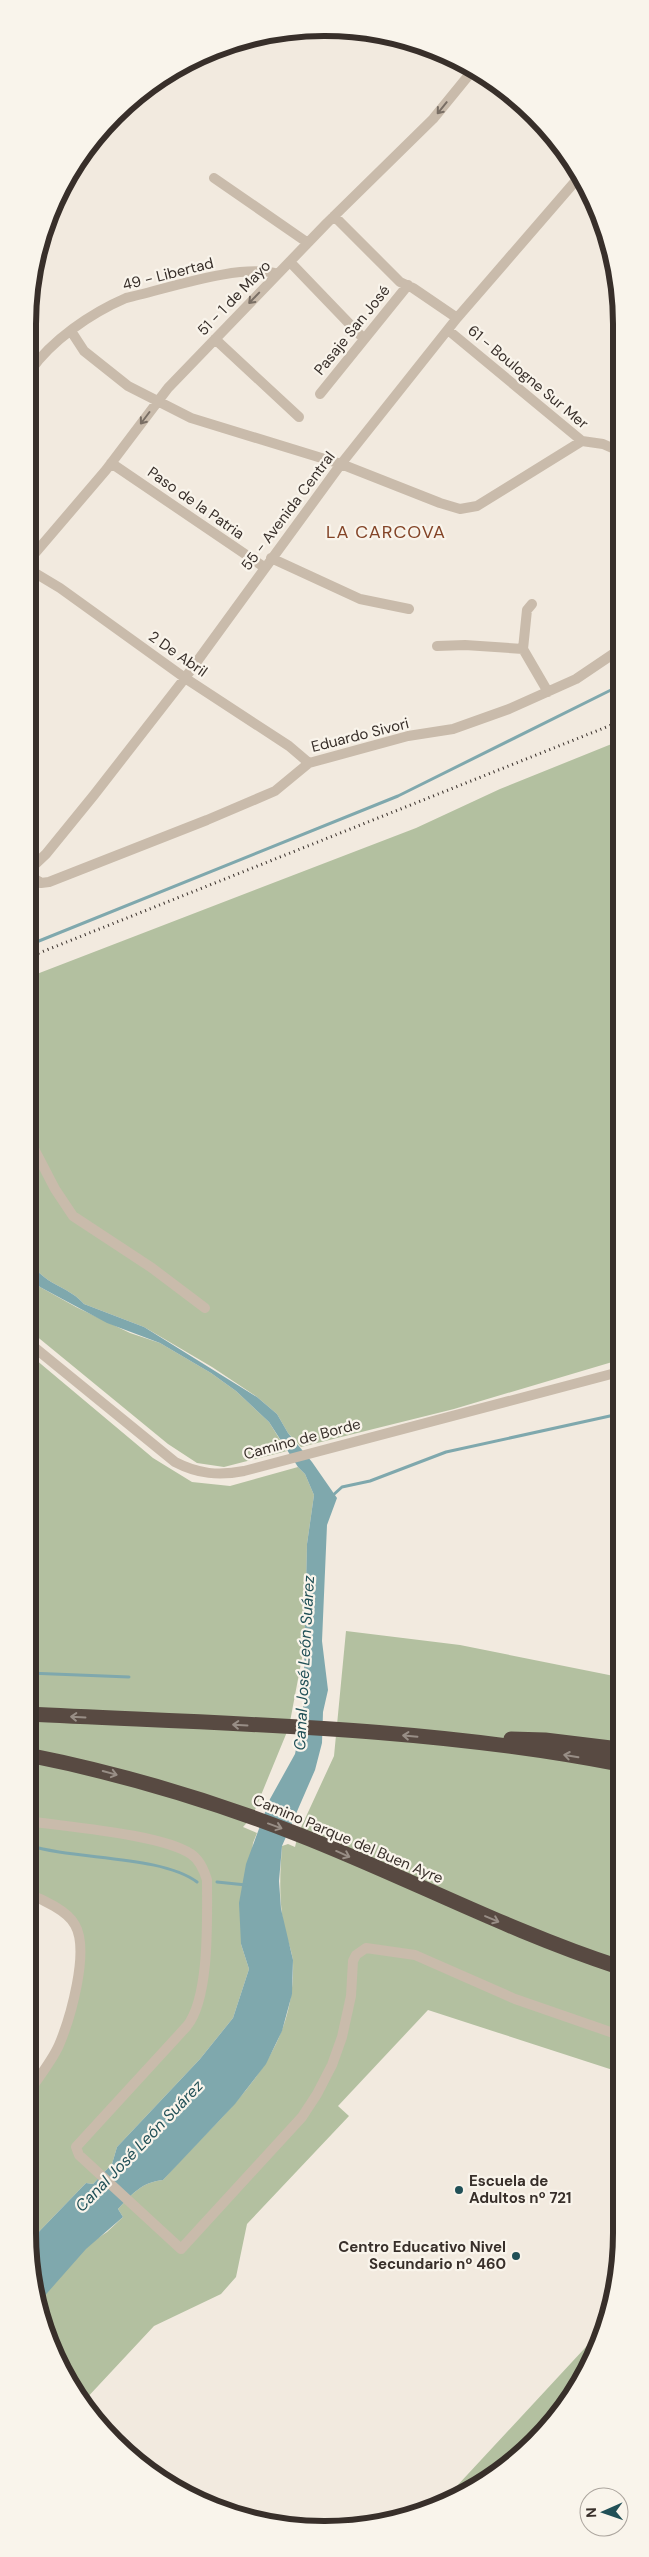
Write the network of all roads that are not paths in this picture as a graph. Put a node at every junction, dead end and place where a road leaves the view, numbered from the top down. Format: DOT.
graph roads {
  1 [pos="469,75"];
  2 [pos="214,178"];
  3 [pos="575,181"];
  4 [pos="334,216"];
  5 [pos="308,243"];
  6 [pos="290,262"];
  7 [pos="278,274"];
  8 [pos="408,286"];
  9 [pos="457,318"];
  10 [pos="448,330"];
  11 [pos="71,331"];
  12 [pos="215,339"];
  13 [pos="364,339"];
  14 [pos="36,364"];
  15 [pos="320,394"];
  16 [pos="158,402"];
  17 [pos="299,417"];
  18 [pos="582,441"];
  19 [pos="613,448"];
  20 [pos="111,462"];
  21 [pos="341,464"];
  22 [pos="36,552"];
  23 [pos="271,558"];
  24 [pos="264,568"];
  25 [pos="36,574"];
  26 [pos="532,604"];
  27 [pos="409,610"];
  28 [pos="437,646"];
  29 [pos="523,649"];
  30 [pos="613,655"];
  31 [pos="184,678"];
  32 [pos="548,692"];
  33 [pos="310,763"];
  34 [pos="36,863"];
  35 [pos="36,880"];
  36 [pos="36,1152"];
  37 [pos="205,1308"];
  38 [pos="36,1349"];
  39 [pos="613,1374"];
  40 [pos="36,1714"];
  41 [pos="478,1742"];
  42 [pos="613,1748"];
  43 [pos="36,1757"];
  44 [pos="613,1763"];
  45 [pos="36,1822"];
  46 [pos="36,1897"];
  47 [pos="613,1965"];
  48 [pos="613,2033"];
  49 [pos="36,2080"];
  1 -- 4 [label="street, 51 - 1 de Mayo, one-way"];
  2 -- 5 [label="street"];
  3 -- 9 [label="street, 55 - Avenida Central"];
  4 -- 5 [label="street, 51 - 1 de Mayo"];
  4 -- 8 [label="street, 61 - Boulogne Sur Mer"];
  5 -- 6 [label="street, 51 - 1 de Mayo"];
  6 -- 7 [label="street, 51 - 1 de Mayo"];
  6 -- 13 [label="street"];
  7 -- 11 [label="street, 49 - Libertad"];
  7 -- 12 [label="street, 51 - 1 de Mayo, one-way"];
  8 -- 9 [label="street, 61 - Boulogne Sur Mer"];
  8 -- 13 [label="street, Pasaje San José"];
  9 -- 10 [label="street, 55 - Avenida Central"];
  10 -- 18 [label="street, 61 - Boulogne Sur Mer"];
  10 -- 21 [label="street, 55 - Avenida Central"];
  11 -- 14 [label="street, 49 - Libertad"];
  11 -- 16 [label="street"];
  12 -- 16 [label="street, 51 - 1 de Mayo"];
  12 -- 17 [label="street"];
  13 -- 15 [label="street, Pasaje San José"];
  16 -- 20 [label="street, 51 - 1 de Mayo, one-way"];
  16 -- 21 [label="street"];
  18 -- 19 [label="street, 61 - Boulogne Sur Mer"];
  18 -- 21 [label="street"];
  20 -- 22 [label="street, 51 - 1 de Mayo"];
  20 -- 24 [label="street, Paso de la Patria"];
  21 -- 23 [label="street, 55 - Avenida Central"];
  23 -- 24 [label="street, 55 - Avenida Central"];
  23 -- 27 [label="street"];
  24 -- 31 [label="street, 55 - Avenida Central"];
  25 -- 31 [label="street, 2 De Abril"];
  26 -- 29 [label="street"];
  28 -- 29 [label="street"];
  29 -- 32 [label="street"];
  30 -- 32 [label="street, Eduardo Sivori"];
  31 -- 33 [label="street, 2 De Abril"];
  31 -- 34 [label="street, 55 - Avenida Central"];
  32 -- 33 [label="street, Eduardo Sivori"];
  33 -- 35 [label="street, Eduardo Sivori"];
  36 -- 37 [label="street"];
  38 -- 39 [label="street, Camino de Borde"];
  41 -- 40 [label="highway, one-way"];
  41 -- 42 [label="highway"];
  44 -- 41 [label="highway, one-way"];
  43 -- 47 [label="highway, Camino Parque del Buen Ayre, one-way"];
  45 -- 48 [label="street"];
  46 -- 49 [label="street"];
}
